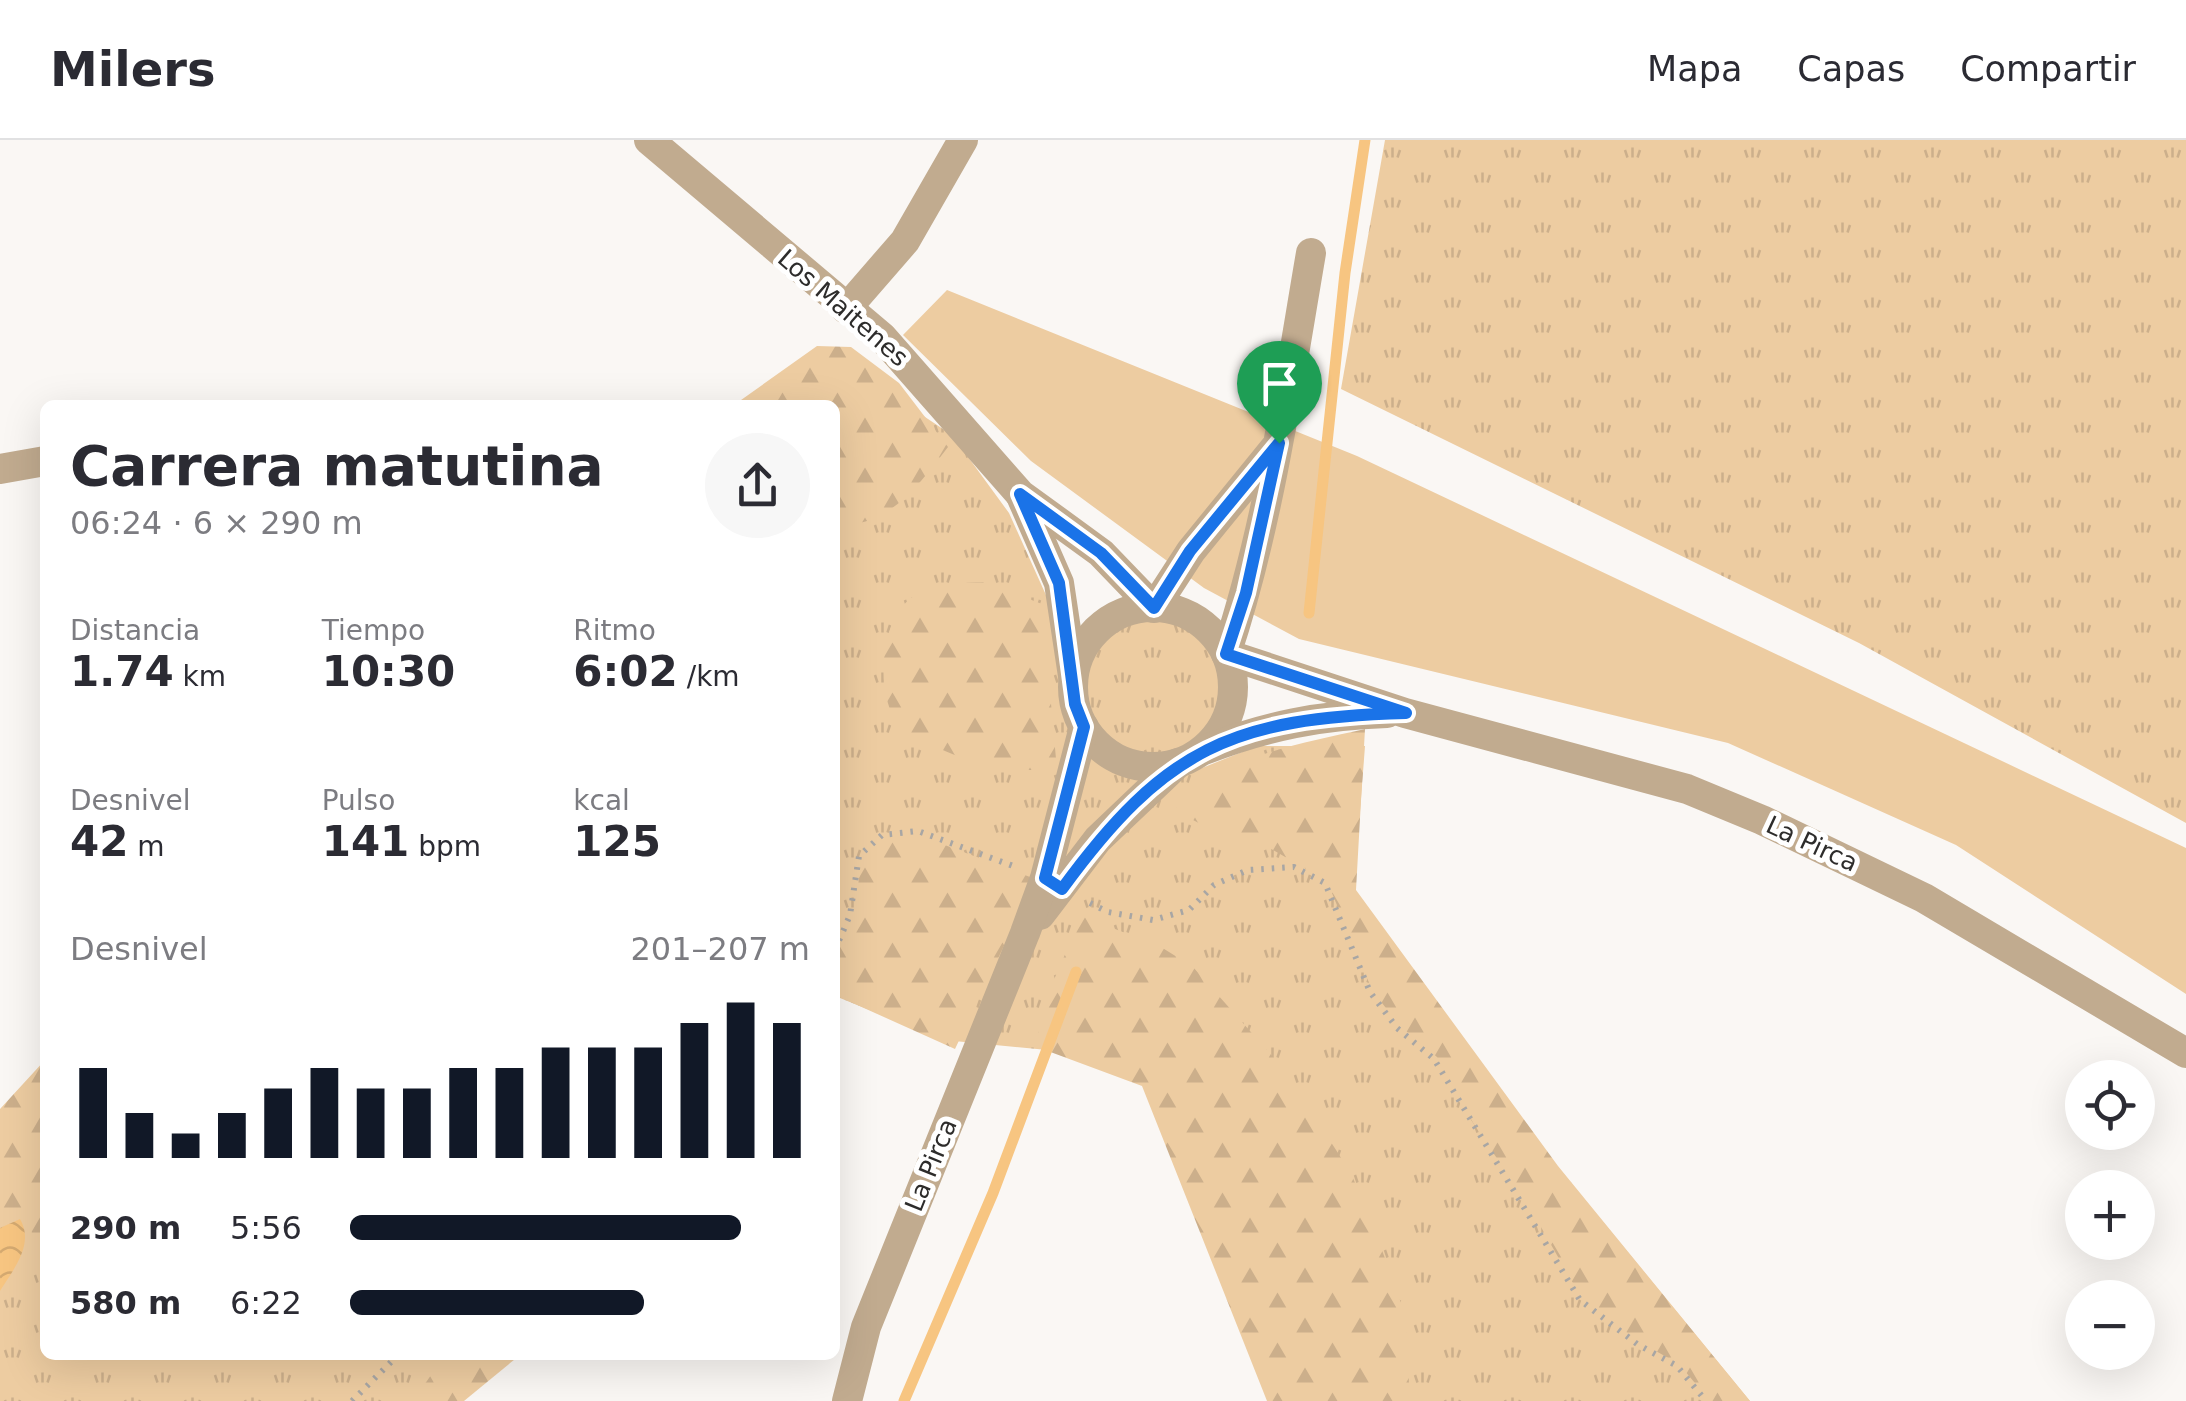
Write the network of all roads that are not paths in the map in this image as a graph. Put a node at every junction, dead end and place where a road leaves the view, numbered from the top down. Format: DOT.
graph roads {
  1 [pos="649,140"];
  2 [pos="963,140"];
  3 [pos="1310,253"];
  4 [pos="846,309"];
  5 [pos="1279,443"];
  6 [pos="40,462"];
  7 [pos="0,469"];
  8 [pos="1020,494"];
  9 [pos="1154,608"];
  10 [pos="1226,654"];
  11 [pos="1074,679"];
  12 [pos="1406,713"];
  13 [pos="1084,727"];
  14 [pos="1190,757"];
  15 [pos="1053,884"];
  16 [pos="2186,1053"];
  17 [pos="847,1401"];
  1 -- 4 [label="street, Los Maitenes"];
  2 -- 4 [label="street"];
  3 -- 5 [label="street"];
  4 -- 8 [label="street, Los Maitenes"];
  5 -- 9 [label="street"];
  5 -- 10 [label="street"];
  6 -- 7 [label="street"];
  8 -- 9 [label="street, Los Maitenes"];
  8 -- 11 [label="street, Los Maitenes"];
  9 -- 10 [label="street"];
  9 -- 11 [label="street"];
  10 -- 12 [label="street, La Pirca"];
  10 -- 14 [label="street"];
  11 -- 13 [label="street"];
  12 -- 14 [label="street, La Pirca"];
  12 -- 16 [label="street, La Pirca"];
  13 -- 14 [label="street"];
  13 -- 15 [label="street, La Pirca"];
  14 -- 15 [label="street, La Pirca"];
  15 -- 17 [label="street, La Pirca"];
}
